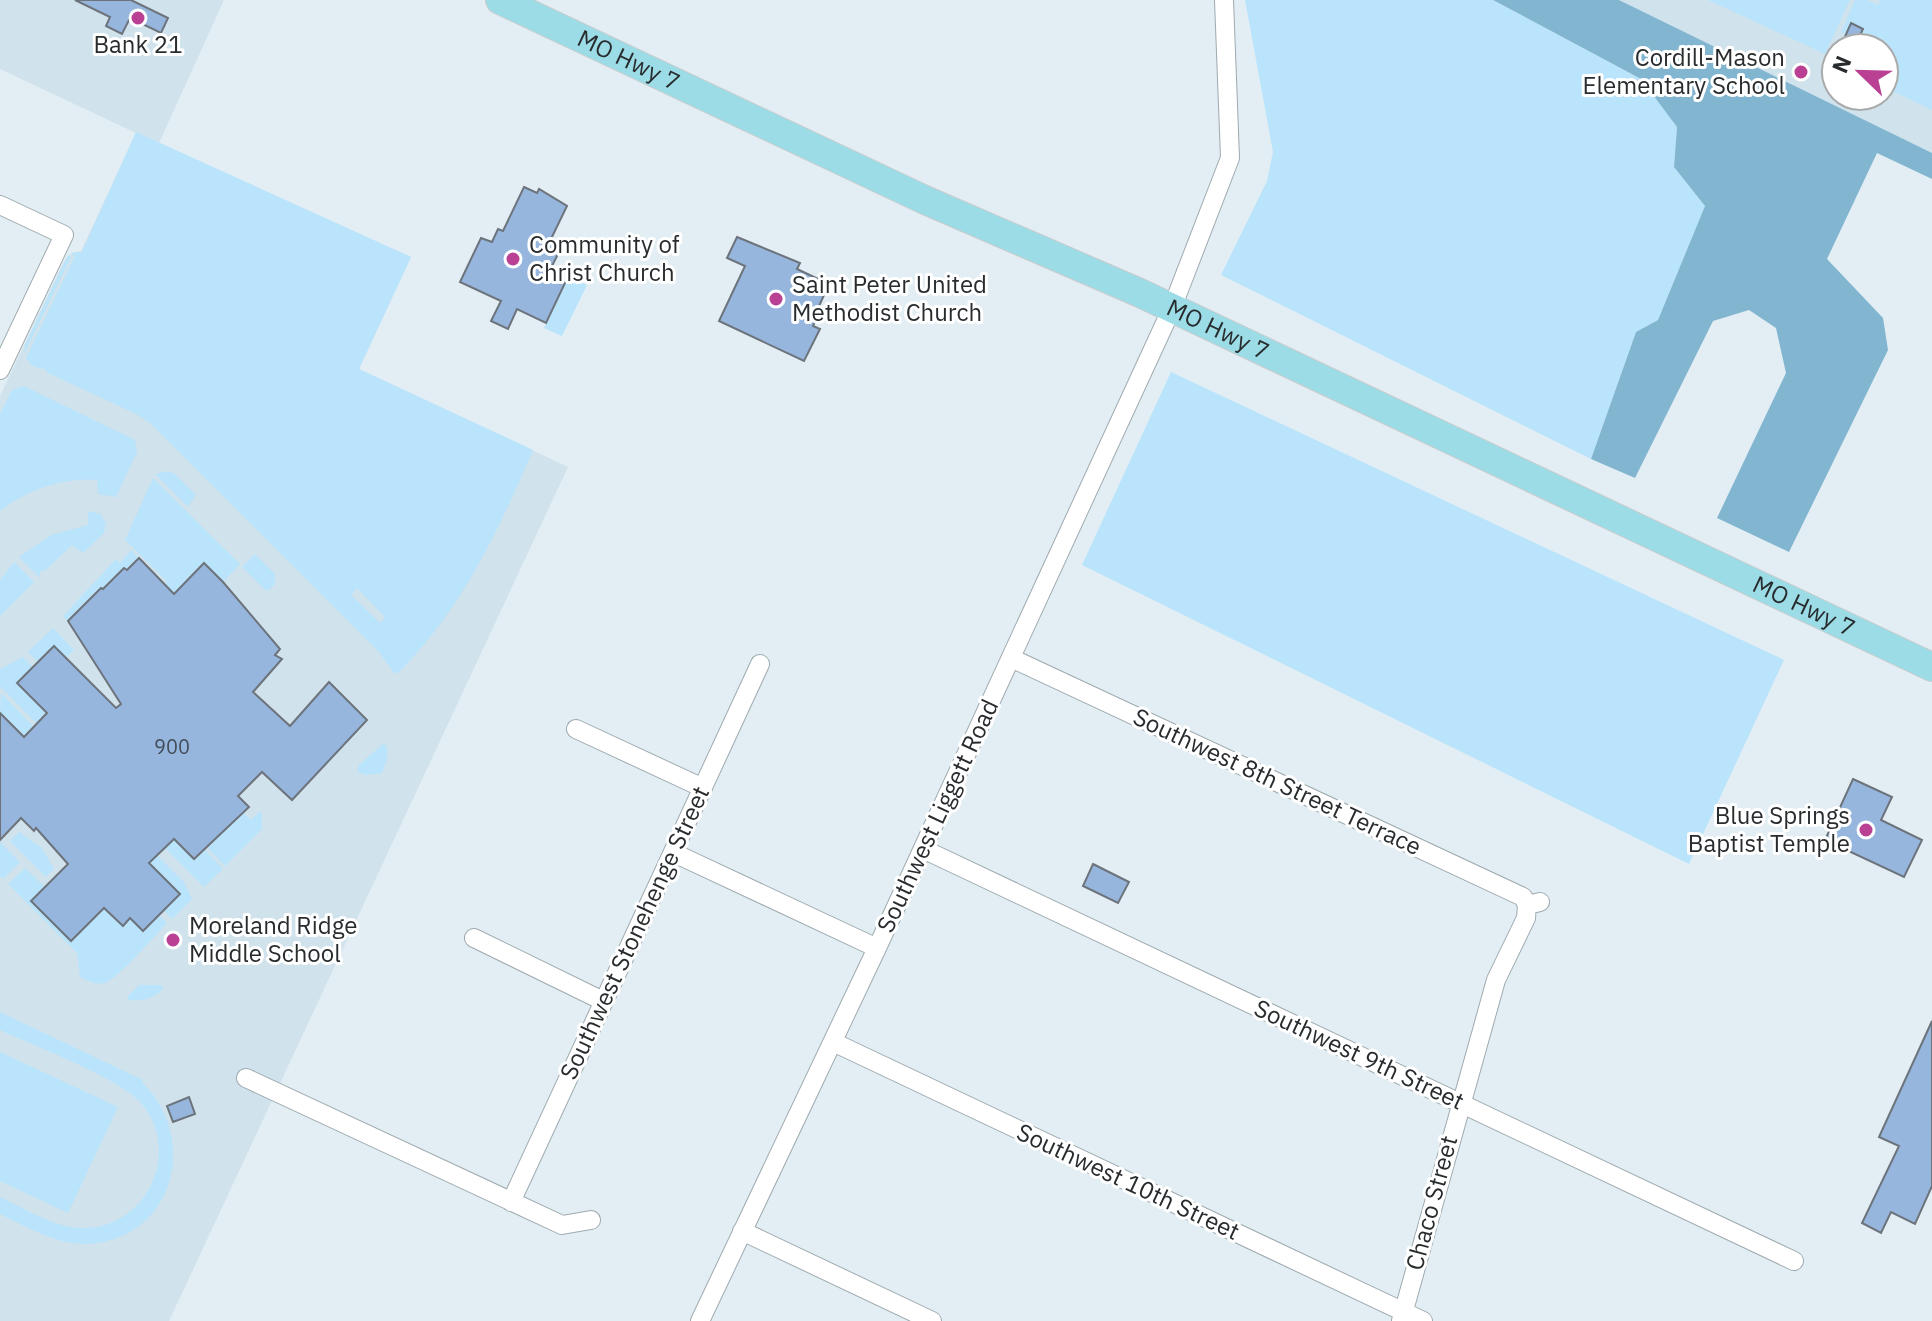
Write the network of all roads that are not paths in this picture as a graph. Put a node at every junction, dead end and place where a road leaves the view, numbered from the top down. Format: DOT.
graph roads {
  1 [pos="500,0"];
  2 [pos="1224,0"];
  3 [pos="0,205"];
  4 [pos="1172,308"];
  5 [pos="0,370"];
  6 [pos="1011,658"];
  7 [pos="760,664"];
  8 [pos="1932,667"];
  9 [pos="576,729"];
  10 [pos="703,788"];
  11 [pos="923,849"];
  12 [pos="674,853"];
  13 [pos="1534,904"];
  14 [pos="474,938"];
  15 [pos="877,948"];
  16 [pos="603,1001"];
  17 [pos="833,1042"];
  18 [pos="246,1078"];
  19 [pos="1459,1103"];
  20 [pos="511,1202"];
  21 [pos="591,1220"];
  22 [pos="742,1231"];
  23 [pos="1794,1261"];
  24 [pos="1402,1316"];
  25 [pos="700,1321"];
  26 [pos="932,1321"];
  27 [pos="1423,1321"];
  1 -- 4 [label="main road, MO Hwy 7"];
  2 -- 4 [label="street, Southwest Liggett Road"];
  3 -- 5 [label="street"];
  4 -- 6 [label="street, Southwest Liggett Road"];
  4 -- 8 [label="main road, MO Hwy 7"];
  6 -- 11 [label="street, Southwest Liggett Road"];
  6 -- 13 [label="street, Southwest 8th Street Terrace"];
  7 -- 10 [label="street, Southwest Stonehenge Street"];
  9 -- 10 [label="street"];
  10 -- 12 [label="street, Southwest Stonehenge Street"];
  11 -- 15 [label="street, Southwest Liggett Road"];
  11 -- 19 [label="street, Southwest 9th Street"];
  12 -- 15 [label="street"];
  12 -- 16 [label="street, Southwest Stonehenge Street"];
  13 -- 19 [label="street, Chaco Street"];
  14 -- 16 [label="street"];
  15 -- 17 [label="street, Southwest Liggett Road"];
  16 -- 20 [label="street, Southwest Stonehenge Street"];
  17 -- 22 [label="street, Southwest Liggett Road"];
  17 -- 24 [label="street, Southwest 10th Street"];
  18 -- 20 [label="street"];
  19 -- 23 [label="street, Southwest 9th Street"];
  19 -- 24 [label="street, Chaco Street"];
  20 -- 21 [label="street"];
  22 -- 25 [label="street, Southwest Liggett Road"];
  22 -- 26 [label="street"];
  24 -- 27 [label="street, Southwest 10th Street"];
}
